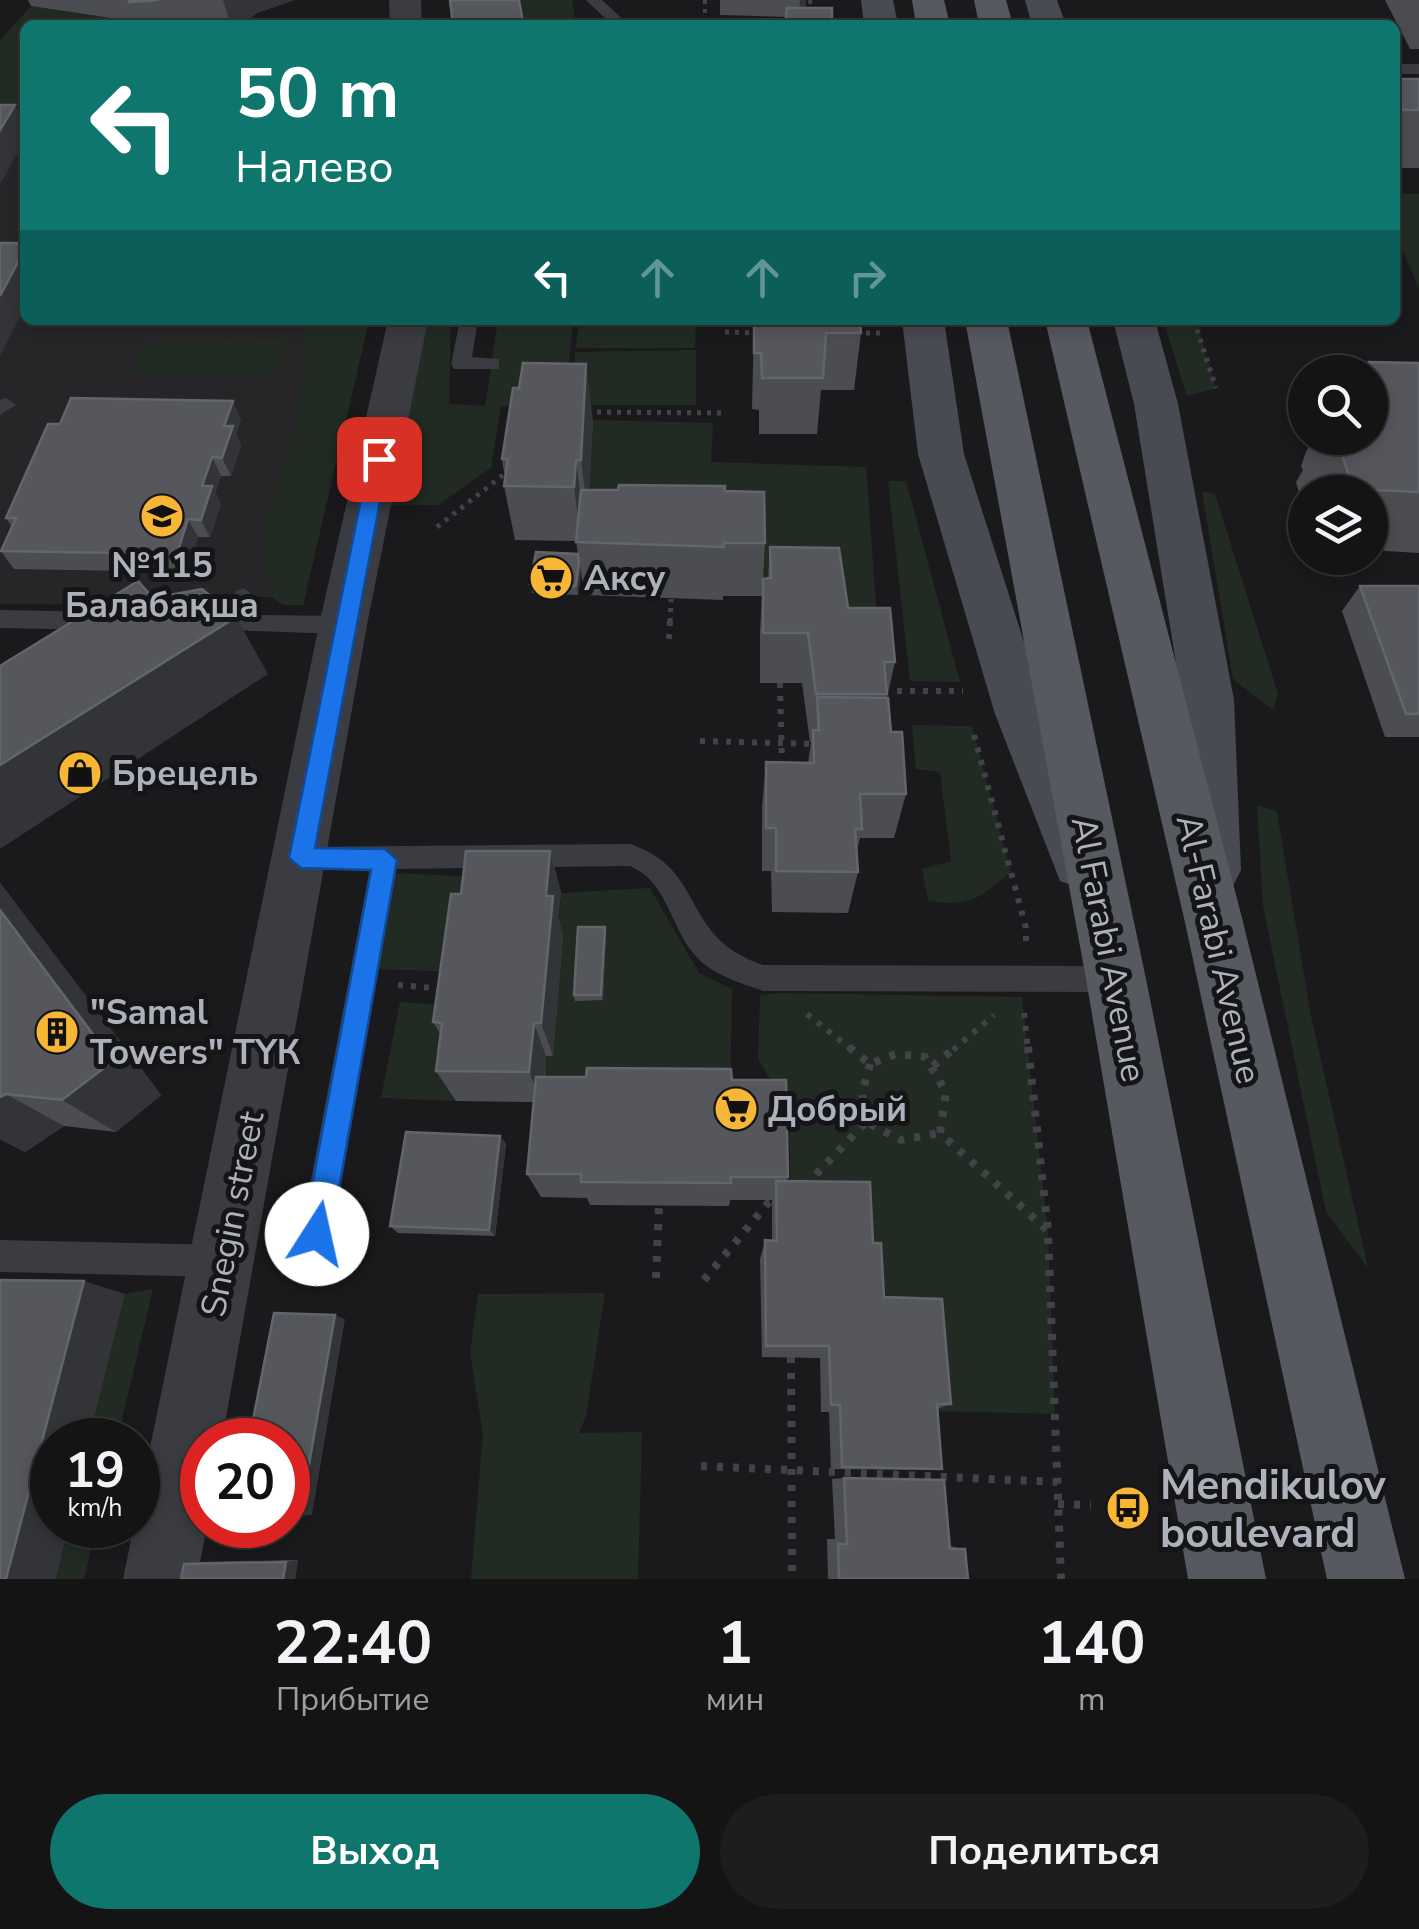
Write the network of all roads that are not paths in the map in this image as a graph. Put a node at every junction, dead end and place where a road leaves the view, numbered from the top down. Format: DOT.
graph roads {
  1 [pos="593,0"];
  2 [pos="615,20"];
  3 [pos="407,325"];
  4 [pos="468,325"];
  5 [pos="987,325"];
  6 [pos="1067,325"];
  7 [pos="1135,325"];
  8 [pos="904,327"];
  9 [pos="492,364"];
  10 [pos="244,597"];
  11 [pos="0,619"];
  12 [pos="138,622"];
  13 [pos="177,622"];
  14 [pos="236,623"];
  15 [pos="343,625"];
  16 [pos="301,858"];
  17 [pos="385,860"];
  18 [pos="1213,918"];
  19 [pos="1111,954"];
  20 [pos="0,1256"];
  21 [pos="223,1261"];
  22 [pos="310,1264"];
  23 [pos="160,1579"];
  24 [pos="1227,1579"];
  25 [pos="1366,1579"];
  1 -- 2 [label="lane"];
  3 -- 15 [label="street, Snegin street"];
  4 -- 9 [label="lane"];
  5 -- 19 [label="main road, Al Farabi Avenue"];
  6 -- 18 [label="main road, Al-Farabi Avenue"];
  7 -- 18 [label="main road"];
  8 -- 19 [label="main road"];
  10 -- 14 [label="lane"];
  11 -- 12 [label="lane"];
  13 -- 14 [label="lane"];
  14 -- 15 [label="lane"];
  15 -- 16 [label="street, Snegin street"];
  16 -- 17 [label="lane"];
  16 -- 21 [label="street, Snegin street"];
  17 -- 19 [label="lane"];
  17 -- 22 [label="lane"];
  18 -- 25 [label="main road, Al-Farabi Avenue"];
  19 -- 24 [label="main road, Al Farabi Avenue"];
  20 -- 21 [label="lane"];
  21 -- 23 [label="street, Snegin street"];
}
